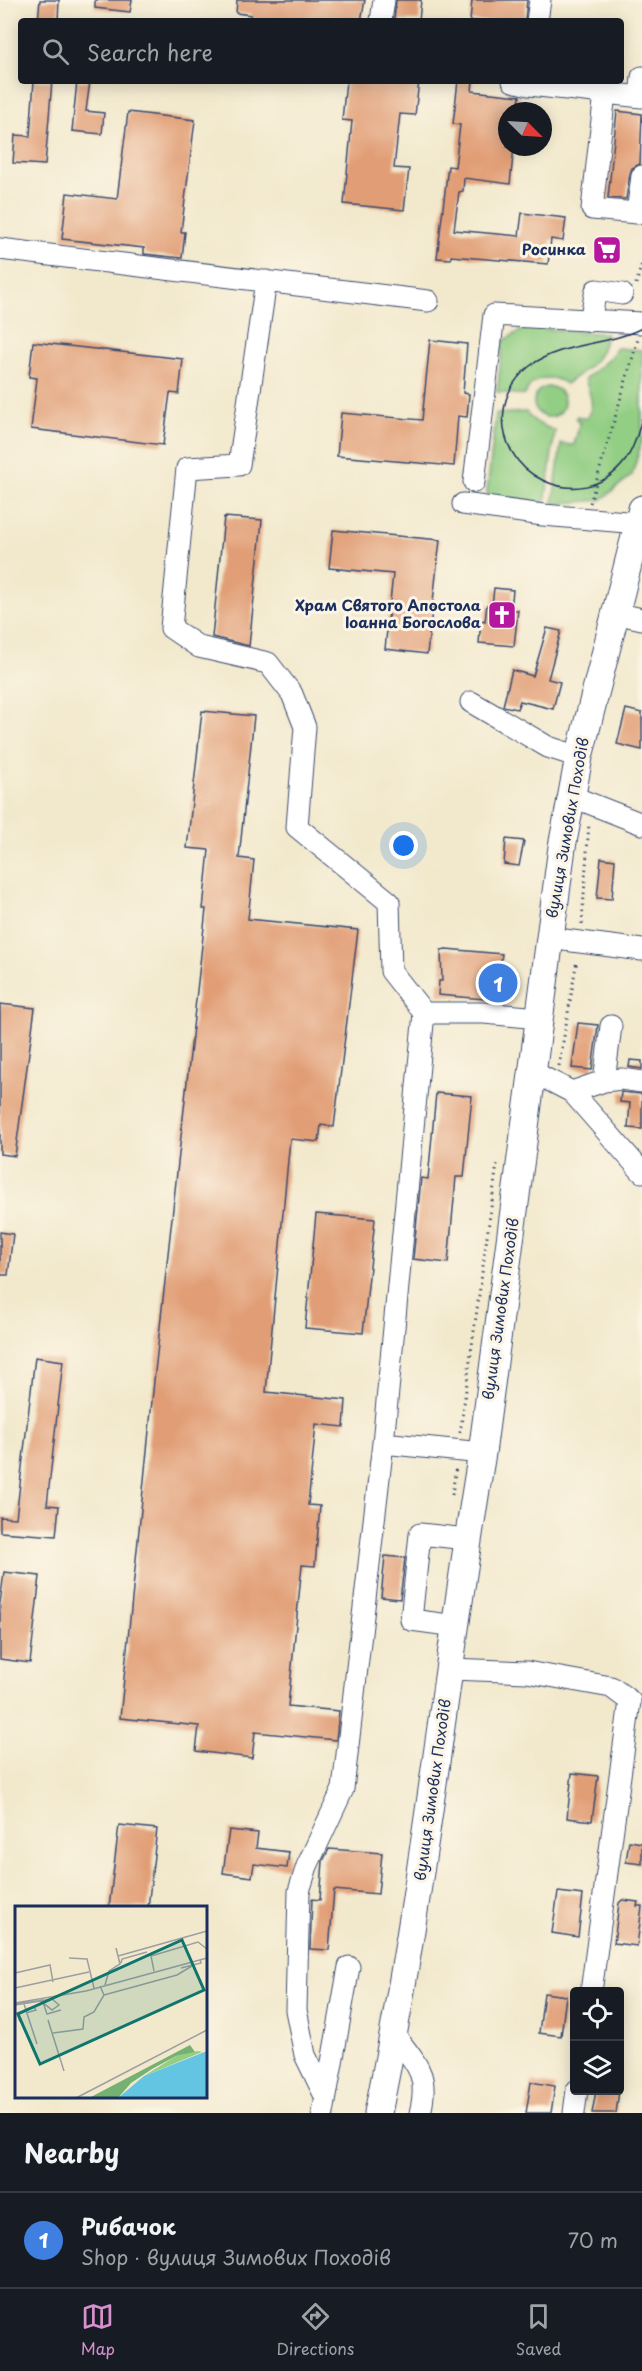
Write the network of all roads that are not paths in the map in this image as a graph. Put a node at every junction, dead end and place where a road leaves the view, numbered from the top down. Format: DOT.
graph roads {
  1 [pos="384,0"];
  2 [pos="540,0"];
  3 [pos="381,18"];
  4 [pos="537,18"];
  5 [pos="539,84"];
  6 [pos="641,90"];
  7 [pos="605,93"];
  8 [pos="642,176"];
  9 [pos="0,249"];
  10 [pos="266,281"];
  11 [pos="622,294"];
  12 [pos="428,301"];
  13 [pos="590,321"];
  14 [pos="642,323"];
  15 [pos="474,482"];
  16 [pos="463,504"];
  17 [pos="640,516"];
  18 [pos="615,613"];
  19 [pos="642,619"];
  20 [pos="471,702"];
  21 [pos="579,757"];
  22 [pos="581,800"];
  23 [pos="642,824"];
  24 [pos="549,938"];
  25 [pos="642,950"];
  26 [pos="424,1013"];
  27 [pos="539,1018"];
  28 [pos="611,1026"];
  29 [pos="533,1072"];
  30 [pos="604,1081"];
  31 [pos="642,1082"];
  32 [pos="564,1088"];
  33 [pos="642,1172"];
  34 [pos="383,1443"];
  35 [pos="482,1453"];
  36 [pos="467,1539"];
  37 [pos="456,1626"];
  38 [pos="450,1670"];
  39 [pos="349,1967"];
  40 [pos="592,1987"];
  41 [pos="394,2034"];
  42 [pos="576,2095"];
  43 [pos="324,2105"];
  44 [pos="378,2113"];
  45 [pos="420,2113"];
  46 [pos="574,2113"];
  1 -- 3 [label="lane"];
  2 -- 4 [label="lane"];
  5 -- 7 [label="lane"];
  6 -- 7 [label="lane"];
  7 -- 8 [label="lane"];
  9 -- 10 [label="lane"];
  10 -- 12 [label="lane"];
  10 -- 26 [label="lane"];
  11 -- 13 [label="lane"];
  13 -- 14 [label="lane"];
  13 -- 15 [label="lane"];
  16 -- 17 [label="lane"];
  17 -- 18 [label="main road, вулиця Зимових Походів"];
  18 -- 19 [label="lane"];
  18 -- 21 [label="main road, вулиця Зимових Походів"];
  20 -- 21 [label="lane"];
  21 -- 22 [label="main road, вулиця Зимових Походів"];
  22 -- 23 [label="lane"];
  22 -- 24 [label="main road, вулиця Зимових Походів"];
  24 -- 25 [label="lane"];
  24 -- 27 [label="main road, вулиця Зимових Походів"];
  26 -- 27 [label="lane"];
  26 -- 34 [label="lane"];
  27 -- 29 [label="main road, вулиця Зимових Походів"];
  28 -- 30 [label="lane"];
  29 -- 32 [label="lane"];
  29 -- 35 [label="main road, вулиця Зимових Походів"];
  30 -- 31 [label="lane"];
  30 -- 32 [label="lane"];
  32 -- 33 [label="lane"];
  34 -- 35 [label="lane"];
  34 -- 43 [label="lane"];
  35 -- 36 [label="main road, вулиця Зимових Походів"];
  36 -- 37 [label="main road, вулиця Зимових Походів"];
  36 -- 37 [label="lane"];
  37 -- 38 [label="main road, вулиця Зимових Походів"];
  38 -- 40 [label="lane"];
  38 -- 41 [label="main road, вулиця Зимових Походів"];
  39 -- 43 [label="lane"];
  41 -- 44 [label="main road, вулиця Зимових Походів"];
  41 -- 45 [label="lane"];
  42 -- 46 [label="lane"];
}
